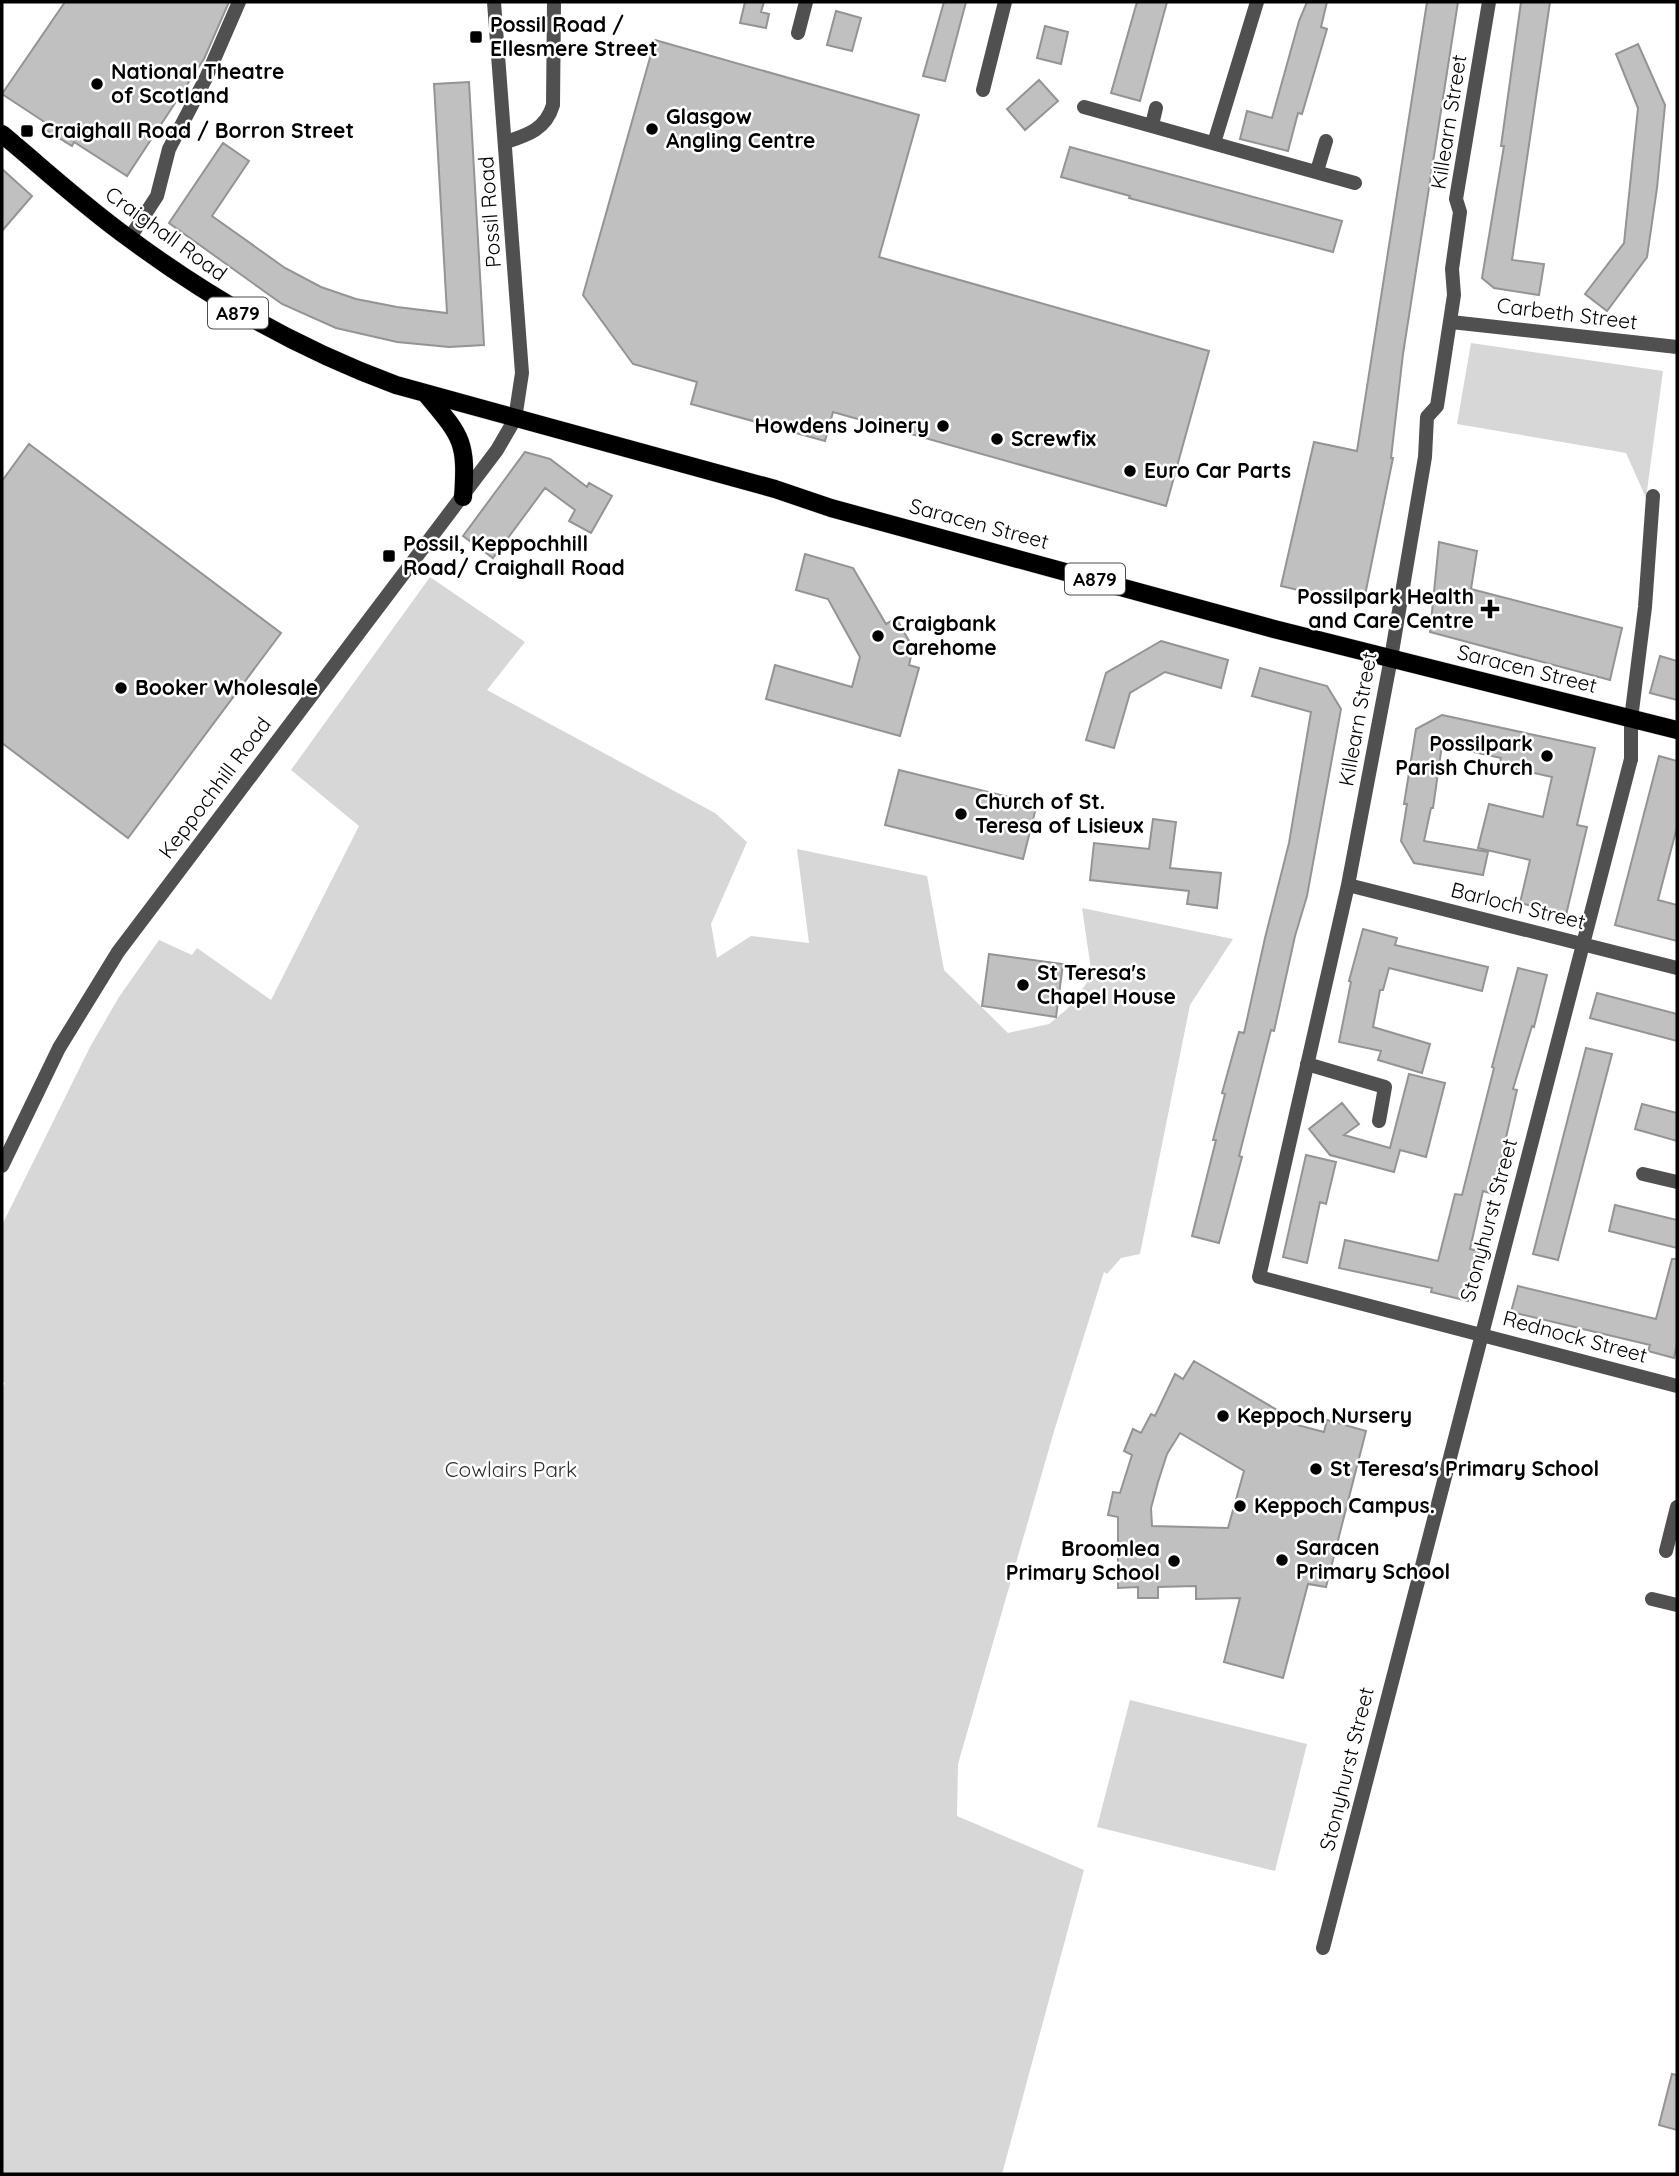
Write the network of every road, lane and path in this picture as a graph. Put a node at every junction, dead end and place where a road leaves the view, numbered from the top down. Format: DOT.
graph roads {
  1 [pos="239,2"];
  2 [pos="494,2"];
  3 [pos="554,2"];
  4 [pos="806,2"];
  5 [pos="1005,2"];
  6 [pos="1257,2"];
  7 [pos="1489,2"];
  8 [pos="798,33"];
  9 [pos="983,90"];
  10 [pos="1084,107"];
  11 [pos="1156,108"];
  12 [pos="1152,125"];
  13 [pos="2,134"];
  14 [pos="1326,141"];
  15 [pos="506,142"];
  16 [pos="1214,143"];
  17 [pos="1317,171"];
  18 [pos="1355,183"];
  19 [pos="129,239"];
  20 [pos="1451,322"];
  21 [pos="1677,347"];
  22 [pos="426,394"];
  23 [pos="515,419"];
  24 [pos="1653,496"];
  25 [pos="463,497"];
  26 [pos="1391,658"];
  27 [pos="1631,719"];
  28 [pos="1677,730"];
  29 [pos="1348,885"];
  30 [pos="1584,944"];
  31 [pos="1677,968"];
  32 [pos="1307,1064"];
  33 [pos="1379,1121"];
  34 [pos="2,1166"];
  35 [pos="1643,1174"];
  36 [pos="1677,1182"];
  37 [pos="1259,1276"];
  38 [pos="1481,1333"];
  39 [pos="1677,1386"];
  40 [pos="1677,1507"];
  41 [pos="1666,1551"];
  42 [pos="1653,1599"];
  43 [pos="1677,1605"];
  44 [pos="1323,1948"];
  1 -- 19 [label="street"];
  2 -- 15 [label="street, Possil Road"];
  3 -- 15 [label="street"];
  4 -- 8 [label="street"];
  5 -- 9 [label="street"];
  6 -- 16 [label="street"];
  7 -- 20 [label="street, Killearn Street"];
  10 -- 12 [label="street"];
  11 -- 12 [label="street"];
  12 -- 16 [label="street"];
  13 -- 19 [label="main road, Craighall Road / A879"];
  14 -- 17 [label="street"];
  15 -- 23 [label="street, Possil Road"];
  16 -- 17 [label="street"];
  17 -- 18 [label="street"];
  19 -- 22 [label="main road, Craighall Road / A879"];
  20 -- 21 [label="street, Carbeth Street"];
  20 -- 26 [label="street, Killearn Street"];
  22 -- 23 [label="main road, Craighall Road / A879"];
  22 -- 25 [label="main road"];
  23 -- 25 [label="street, Keppochhill Road"];
  23 -- 26 [label="main road, Saracen Street / A879"];
  24 -- 27 [label="street, Stonyhurst Street"];
  25 -- 34 [label="street, Keppochhill Road"];
  26 -- 27 [label="main road, Saracen Street / A879"];
  26 -- 29 [label="street, Killearn Street"];
  27 -- 28 [label="main road, Saracen Street / A879"];
  27 -- 30 [label="street, Stonyhurst Street"];
  29 -- 30 [label="street, Barloch Street"];
  29 -- 32 [label="street, Killearn Street"];
  30 -- 31 [label="street, Barloch Street"];
  30 -- 38 [label="street, Stonyhurst Street"];
  32 -- 33 [label="street"];
  32 -- 37 [label="street, Killearn Street"];
  35 -- 36 [label="street"];
  37 -- 38 [label="street, Rednock Street"];
  38 -- 39 [label="street, Rednock Street"];
  38 -- 44 [label="street, Stonyhurst Street"];
  40 -- 41 [label="street"];
  42 -- 43 [label="street"];
}
